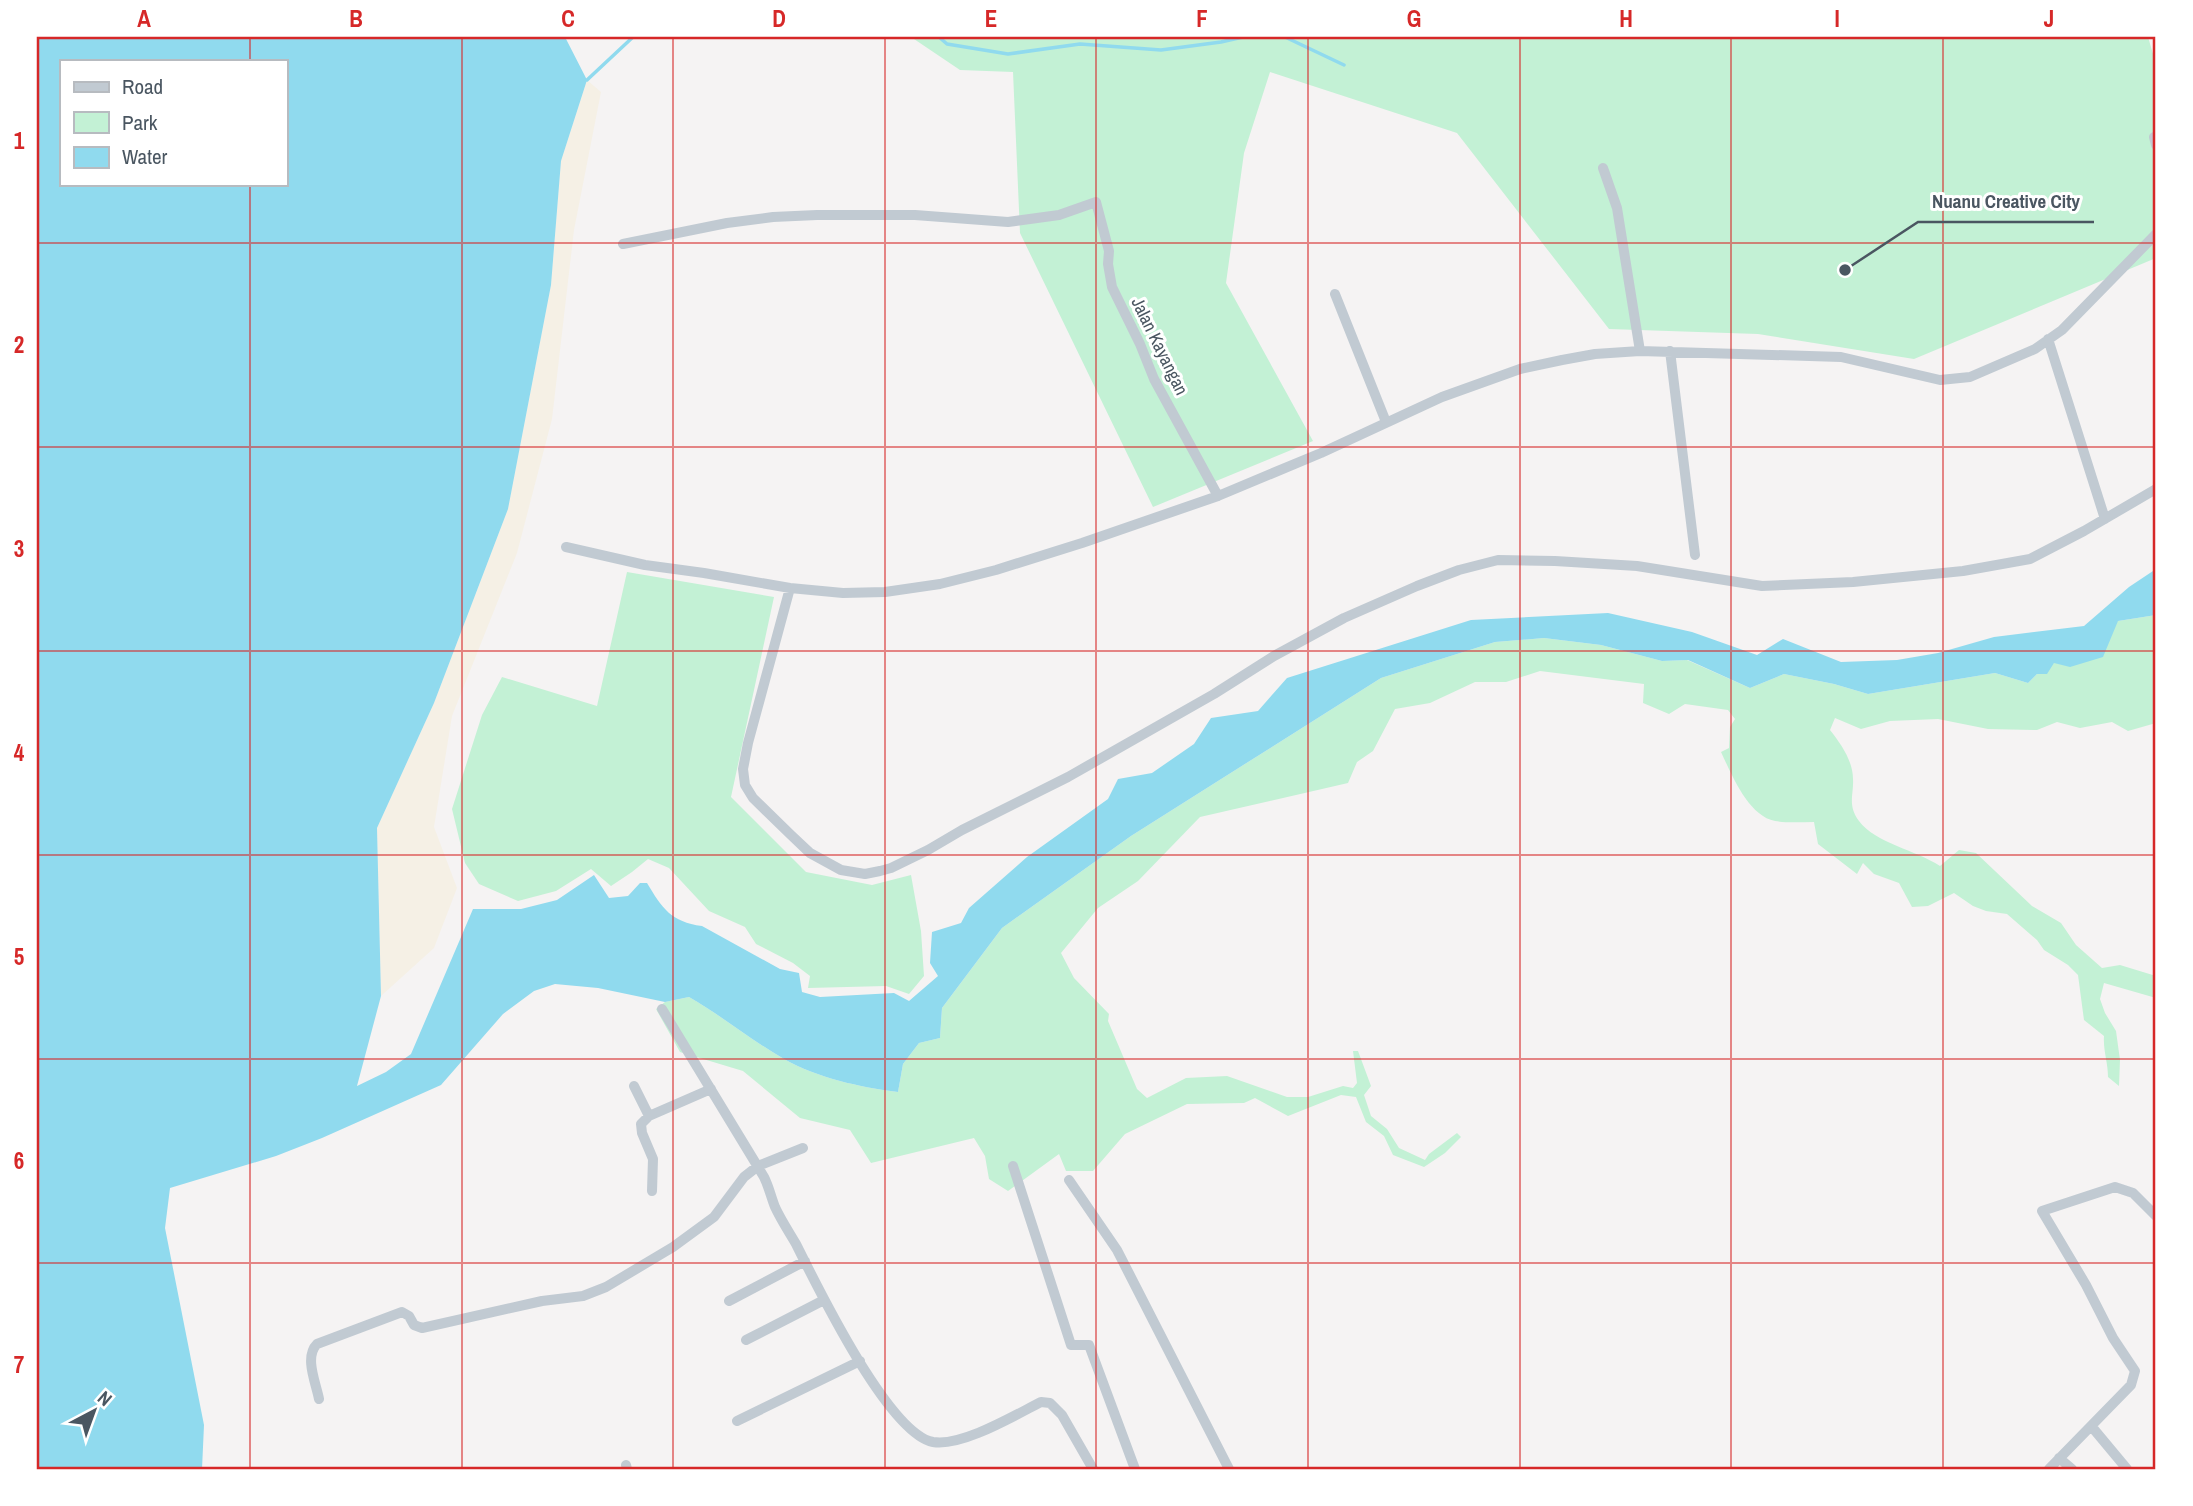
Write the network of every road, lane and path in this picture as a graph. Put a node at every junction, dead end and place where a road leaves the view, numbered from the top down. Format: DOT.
graph roads {
  1 [pos="1603,168"];
  2 [pos="2156,234"];
  3 [pos="624,244"];
  4 [pos="1335,294"];
  5 [pos="2048,339"];
  6 [pos="1640,351"];
  7 [pos="1670,351"];
  8 [pos="1386,422"];
  9 [pos="2156,489"];
  10 [pos="1218,496"];
  11 [pos="2105,519"];
  12 [pos="566,547"];
  13 [pos="1695,555"];
  14 [pos="790,588"];
  15 [pos="662,1009"];
  16 [pos="634,1086"];
  17 [pos="711,1089"];
  18 [pos="649,1116"];
  19 [pos="803,1148"];
  20 [pos="758,1166"];
  21 [pos="1013,1166"];
  22 [pos="1069,1180"];
  23 [pos="652,1191"];
  24 [pos="2156,1216"];
  25 [pos="805,1262"];
  26 [pos="824,1300"];
  27 [pos="730,1301"];
  28 [pos="746,1340"];
  29 [pos="860,1361"];
  30 [pos="319,1399"];
  31 [pos="737,1421"];
  32 [pos="2092,1427"];
  33 [pos="2059,1458"];
  34 [pos="1093,1469"];
  35 [pos="1135,1469"];
  36 [pos="1229,1469"];
  37 [pos="2049,1469"];
  38 [pos="2071,1469"];
  39 [pos="2127,1469"];
  1 -- 6 [label="street"];
  2 -- 5 [label="street"];
  3 -- 10 [label="street, Jalan Kayangan"];
  4 -- 8 [label="street"];
  5 -- 7 [label="street"];
  5 -- 11 [label="street"];
  6 -- 7 [label="street"];
  6 -- 8 [label="street"];
  7 -- 13 [label="street"];
  8 -- 10 [label="street"];
  9 -- 11 [label="street"];
  10 -- 14 [label="street"];
  11 -- 14 [label="street"];
  12 -- 14 [label="street"];
  15 -- 17 [label="street"];
  16 -- 18 [label="street"];
  17 -- 18 [label="street"];
  17 -- 20 [label="street"];
  18 -- 23 [label="street"];
  19 -- 20 [label="street"];
  20 -- 25 [label="street"];
  20 -- 30 [label="street"];
  21 -- 35 [label="street"];
  22 -- 36 [label="street"];
  24 -- 32 [label="street"];
  25 -- 26 [label="street"];
  25 -- 27 [label="street"];
  26 -- 28 [label="street"];
  26 -- 29 [label="street"];
  29 -- 31 [label="street"];
  29 -- 34 [label="street"];
  32 -- 33 [label="street"];
  32 -- 39 [label="street"];
  33 -- 37 [label="street"];
  33 -- 38 [label="street"];
}
